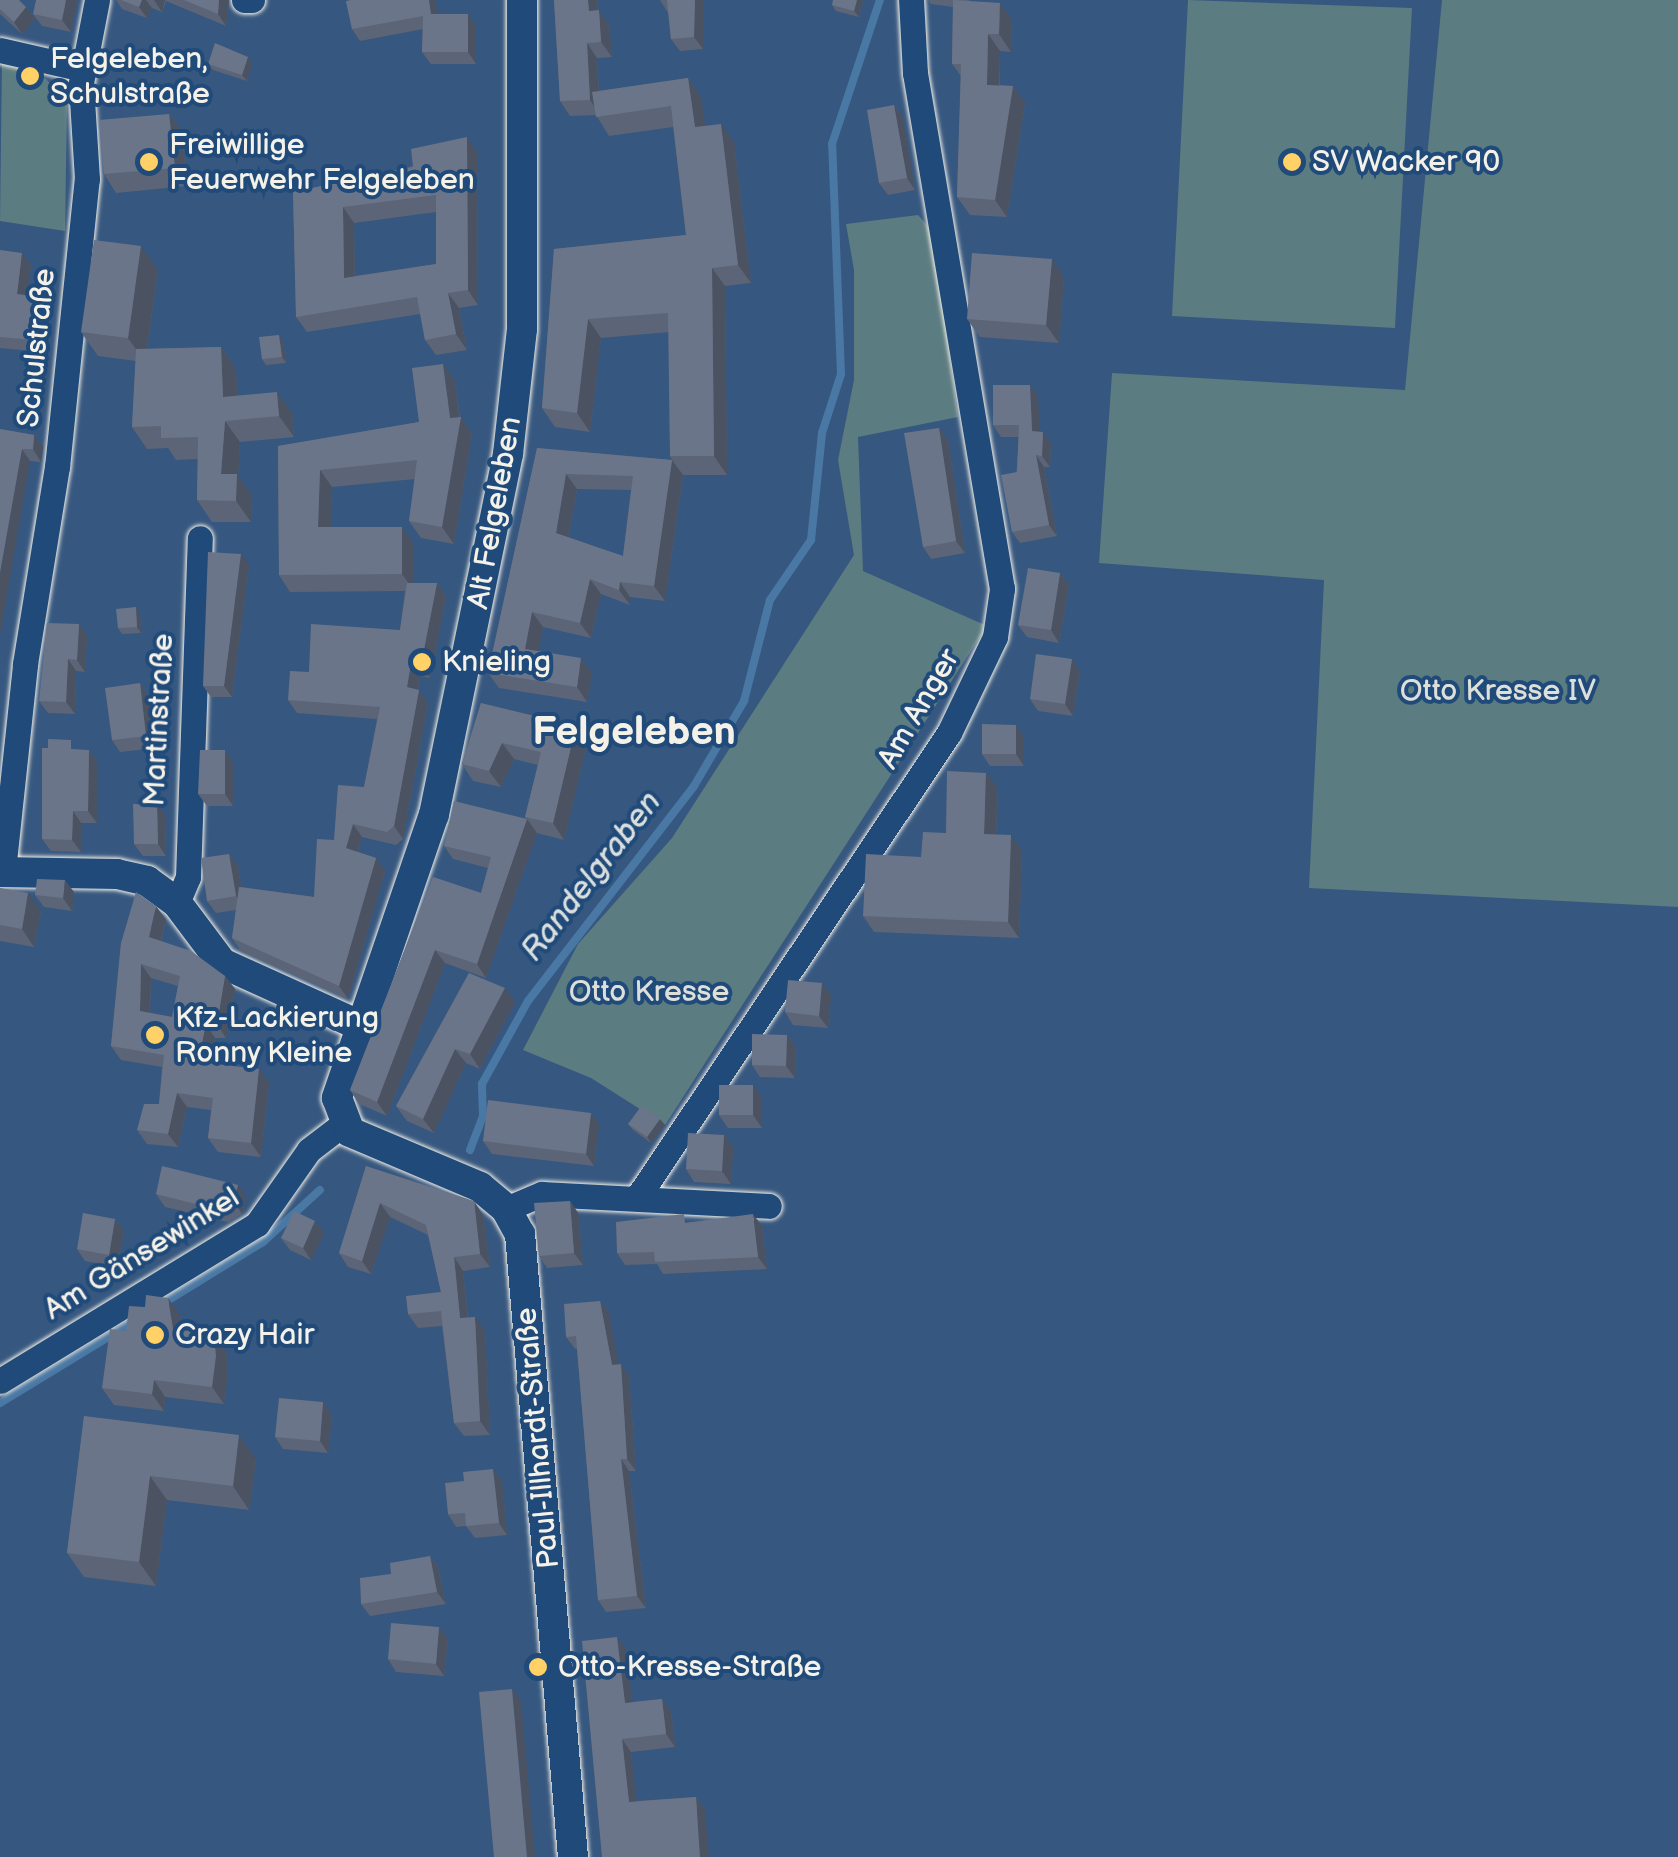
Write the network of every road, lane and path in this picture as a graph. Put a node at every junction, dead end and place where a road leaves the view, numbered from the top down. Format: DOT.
graph roads {
  1 [pos="97,0"];
  2 [pos="522,0"];
  3 [pos="911,0"];
  4 [pos="0,50"];
  5 [pos="83,70"];
  6 [pos="200,538"];
  7 [pos="2,872"];
  8 [pos="177,903"];
  9 [pos="363,1028"];
  10 [pos="343,1124"];
  11 [pos="637,1198"];
  12 [pos="769,1206"];
  13 [pos="506,1209"];
  14 [pos="0,1381"];
  15 [pos="574,1857"];
  1 -- 5 [label="street, Schulstraße"];
  2 -- 9 [label="street, Alt Felgeleben"];
  3 -- 11 [label="street, Am Anger"];
  4 -- 5 [label="street"];
  5 -- 7 [label="street, Schulstraße"];
  6 -- 8 [label="street, Martinstraße"];
  7 -- 8 [label="street"];
  8 -- 9 [label="street"];
  9 -- 10 [label="street, Alt Felgeleben"];
  10 -- 13 [label="street"];
  10 -- 14 [label="street, Am Gänsewinkel"];
  11 -- 12 [label="street"];
  11 -- 13 [label="street"];
  13 -- 15 [label="street, Paul-Illhardt-Straße"];
}
